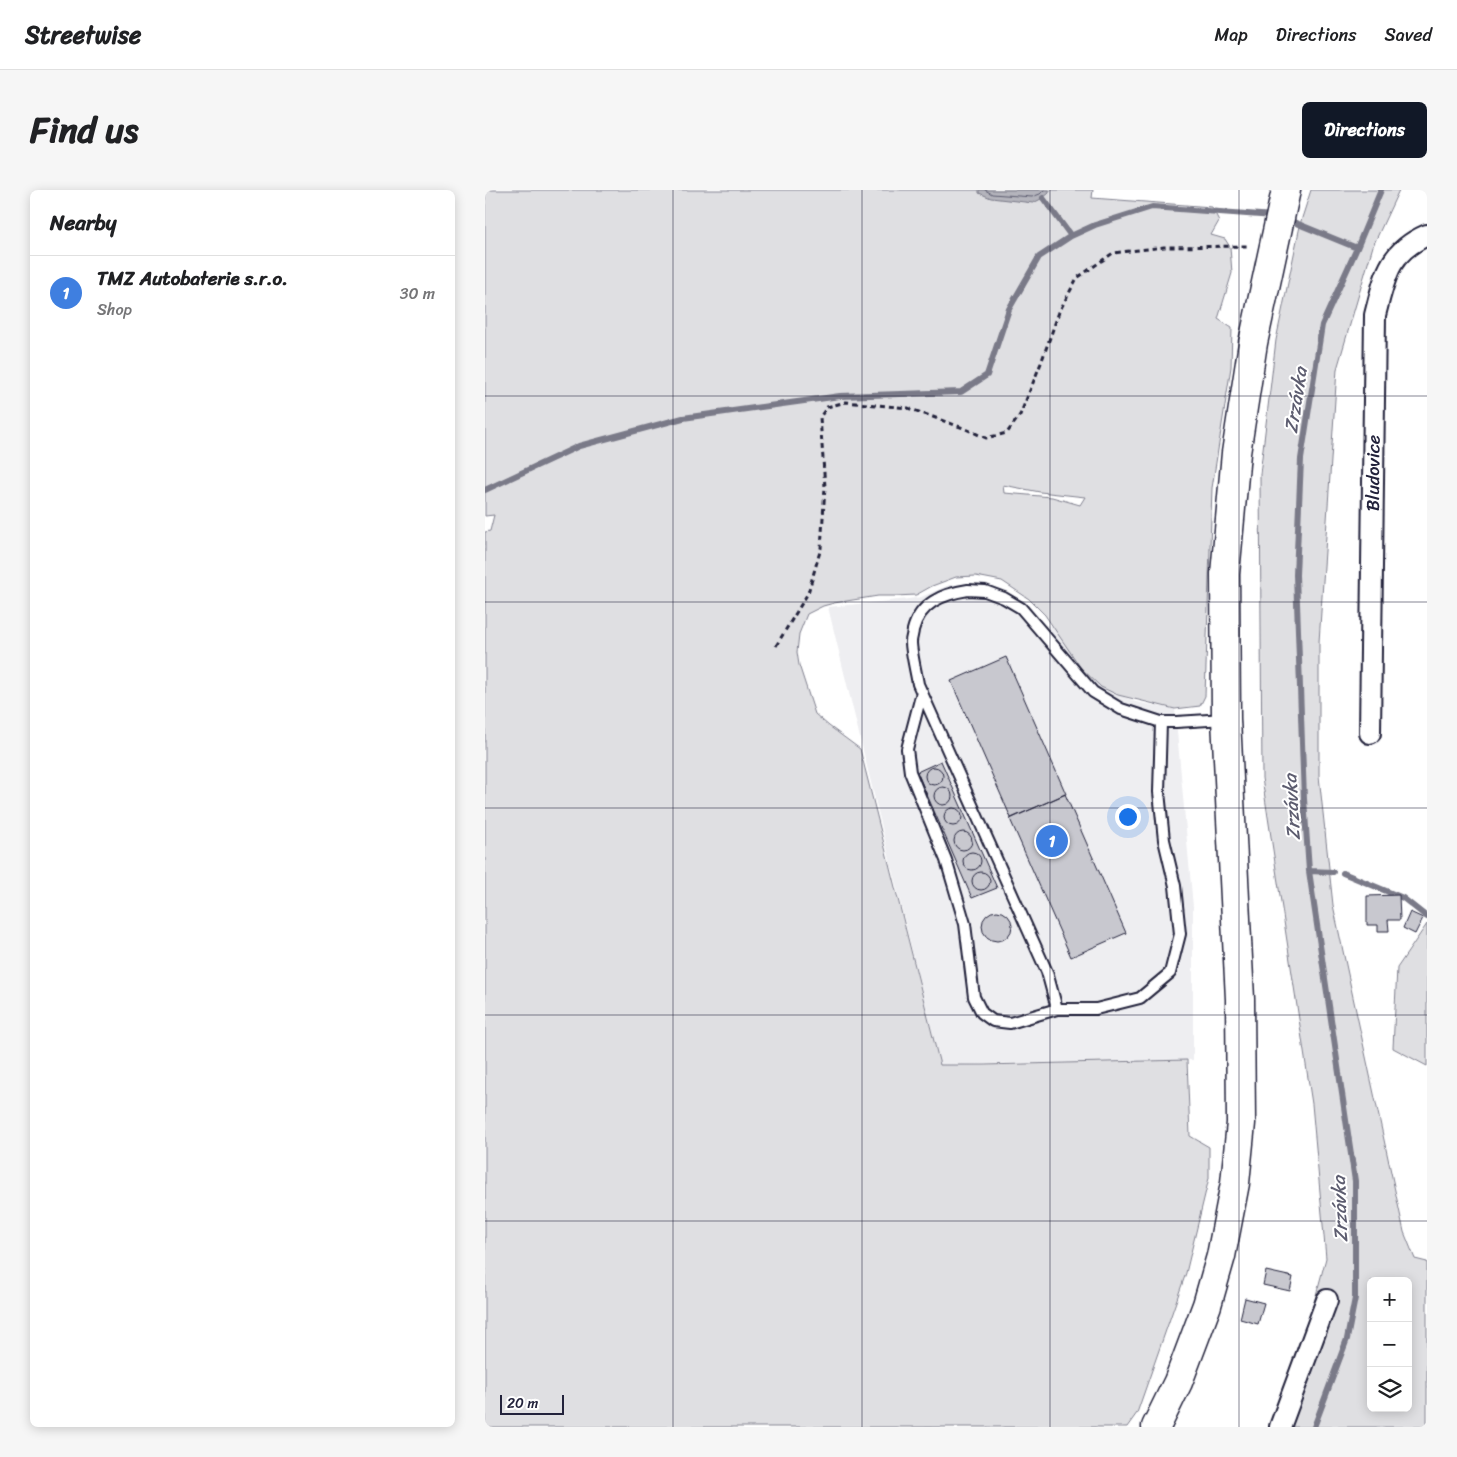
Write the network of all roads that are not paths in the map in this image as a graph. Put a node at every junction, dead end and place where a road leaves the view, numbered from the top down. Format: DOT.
graph roads {
  1 [pos="1286,190"];
  2 [pos="1427,235"];
  3 [pos="922,692"];
  4 [pos="1226,719"];
  5 [pos="1161,722"];
  6 [pos="1369,733"];
  7 [pos="1057,1008"];
  8 [pos="1327,1300"];
  9 [pos="1156,1427"];
  10 [pos="1280,1427"];
  1 -- 4 [label="main road"];
  2 -- 6 [label="street, Bludovice"];
  3 -- 5 [label="lane"];
  3 -- 7 [label="lane"];
  3 -- 7 [label="lane"];
  4 -- 5 [label="lane"];
  4 -- 9 [label="main road"];
  5 -- 7 [label="lane"];
  8 -- 10 [label="street"];
}
